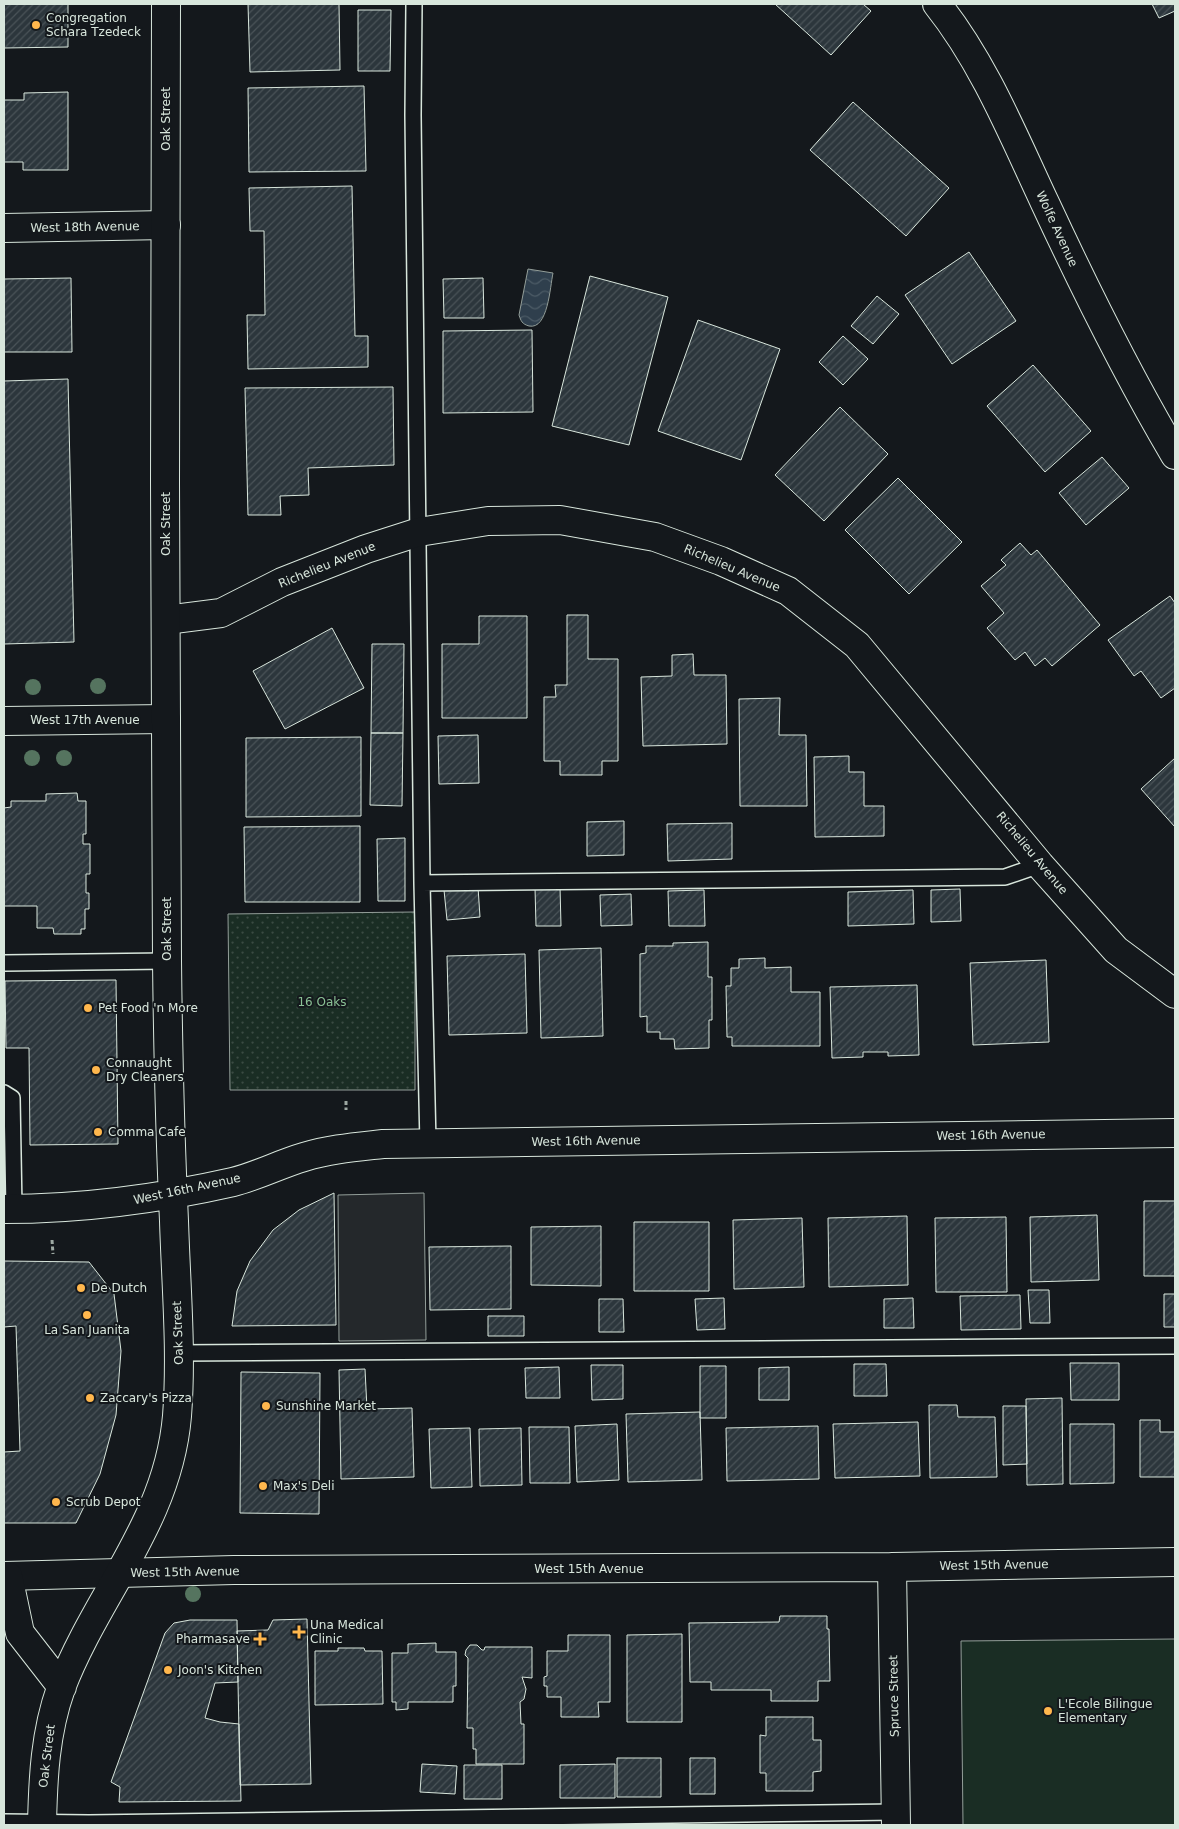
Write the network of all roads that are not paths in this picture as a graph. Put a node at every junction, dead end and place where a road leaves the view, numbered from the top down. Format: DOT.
graph roads {
  1 [pos="166,4"];
  2 [pos="414,4"];
  3 [pos="937,4"];
  4 [pos="166,225"];
  5 [pos="4,228"];
  6 [pos="1175,455"];
  7 [pos="419,532"];
  8 [pos="166,620"];
  9 [pos="166,719"];
  10 [pos="4,720"];
  11 [pos="1040,865"];
  12 [pos="422,883"];
  13 [pos="167,961"];
  14 [pos="4,963"];
  15 [pos="1175,994"];
  16 [pos="4,1093"];
  17 [pos="1175,1133"];
  18 [pos="428,1144"];
  19 [pos="173,1193"];
  20 [pos="9,1209"];
  21 [pos="1175,1346"];
  22 [pos="179,1353"];
  23 [pos="1175,1562"];
  24 [pos="892,1567"];
  25 [pos="121,1573"];
  26 [pos="6,1576"];
  27 [pos="62,1687"];
  28 [pos="896,1819"];
  29 [pos="4,1822"];
  30 [pos="42,1824"];
  1 -- 4 [label="street, Oak Street"];
  2 -- 7 [label="lane"];
  3 -- 6 [label="street, Wolfe Avenue"];
  4 -- 5 [label="street, West 18th Avenue"];
  4 -- 8 [label="street, Oak Street"];
  7 -- 8 [label="street, Richelieu Avenue"];
  7 -- 11 [label="street, Richelieu Avenue"];
  7 -- 12 [label="lane"];
  8 -- 9 [label="street, Oak Street"];
  9 -- 10 [label="street, West 17th Avenue"];
  9 -- 13 [label="street, Oak Street"];
  11 -- 12 [label="lane"];
  11 -- 15 [label="street, Richelieu Avenue"];
  12 -- 18 [label="lane"];
  13 -- 14 [label="lane"];
  13 -- 19 [label="street, Oak Street"];
  16 -- 20 [label="lane"];
  17 -- 18 [label="street, West 16th Avenue"];
  18 -- 19 [label="street, West 16th Avenue"];
  19 -- 20 [label="street, West 16th Avenue"];
  19 -- 22 [label="street, Oak Street"];
  21 -- 22 [label="lane"];
  22 -- 25 [label="street, Oak Street"];
  23 -- 24 [label="street, West 15th Avenue"];
  24 -- 25 [label="street, West 15th Avenue"];
  24 -- 28 [label="street, Spruce Street"];
  25 -- 26 [label="street, West 15th Avenue"];
  25 -- 27 [label="street, Oak Street"];
  26 -- 27 [label="street"];
  27 -- 30 [label="street, Oak Street"];
  28 -- 30 [label="lane"];
  29 -- 30 [label="lane"];
}
